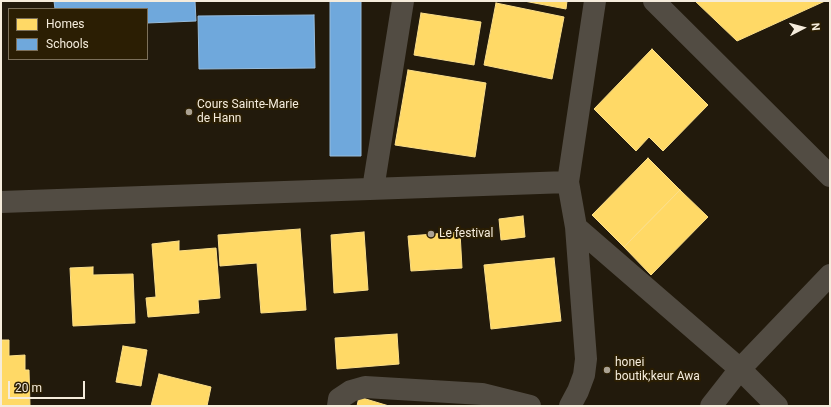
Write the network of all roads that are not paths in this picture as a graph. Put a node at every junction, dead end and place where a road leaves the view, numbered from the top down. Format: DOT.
graph roads {
  1 [pos="403,1"];
  2 [pos="594,1"];
  3 [pos="654,1"];
  4 [pos="830,176"];
  5 [pos="568,182"];
  6 [pos="373,189"];
  7 [pos="1,202"];
  8 [pos="576,227"];
  9 [pos="830,275"];
  10 [pos="740,369"];
  11 [pos="338,406"];
  12 [pos="530,406"];
  13 [pos="570,406"];
  14 [pos="711,406"];
  15 [pos="776,406"];
  1 -- 6 [label="street"];
  2 -- 5 [label="street"];
  3 -- 4 [label="street"];
  5 -- 6 [label="street"];
  5 -- 8 [label="street"];
  6 -- 7 [label="street"];
  8 -- 10 [label="street"];
  8 -- 13 [label="street"];
  9 -- 10 [label="street"];
  10 -- 14 [label="street"];
  10 -- 15 [label="street"];
  11 -- 12 [label="street"];
}
